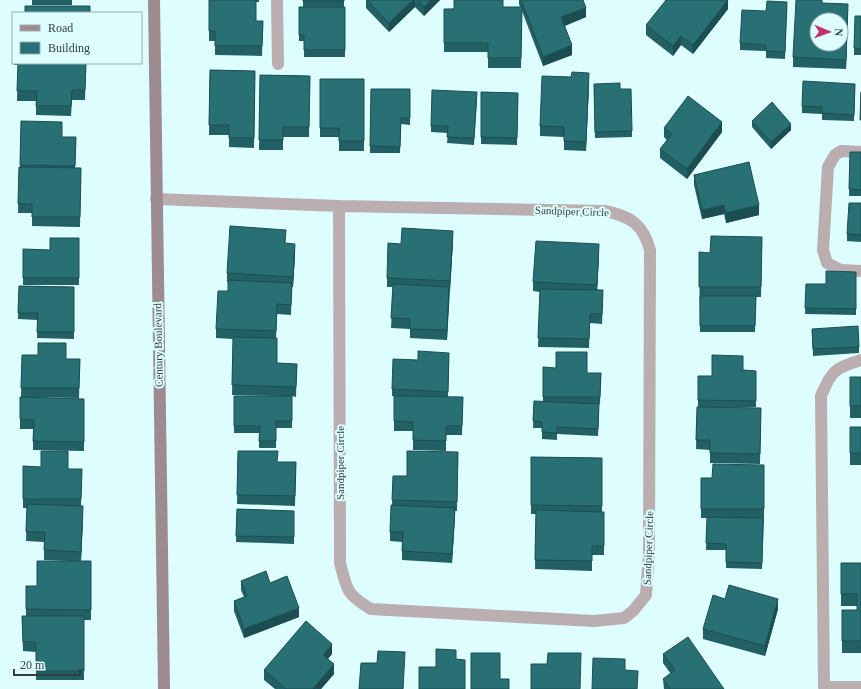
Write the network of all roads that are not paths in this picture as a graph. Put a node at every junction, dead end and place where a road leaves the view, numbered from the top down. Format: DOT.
graph roads {
  1 [pos="154,0"];
  2 [pos="277,0"];
  3 [pos="278,64"];
  4 [pos="861,152"];
  5 [pos="156,199"];
  6 [pos="339,206"];
  7 [pos="861,271"];
  8 [pos="861,360"];
  9 [pos="861,687"];
  10 [pos="164,689"];
  1 -- 5 [label="street, Century Boulevard"];
  2 -- 3 [label="street"];
  4 -- 7 [label="street"];
  5 -- 6 [label="street, Sandpiper Circle"];
  5 -- 10 [label="street, Century Boulevard"];
  6 -- 6 [label="street, Sandpiper Circle"];
  8 -- 9 [label="street"];
}
